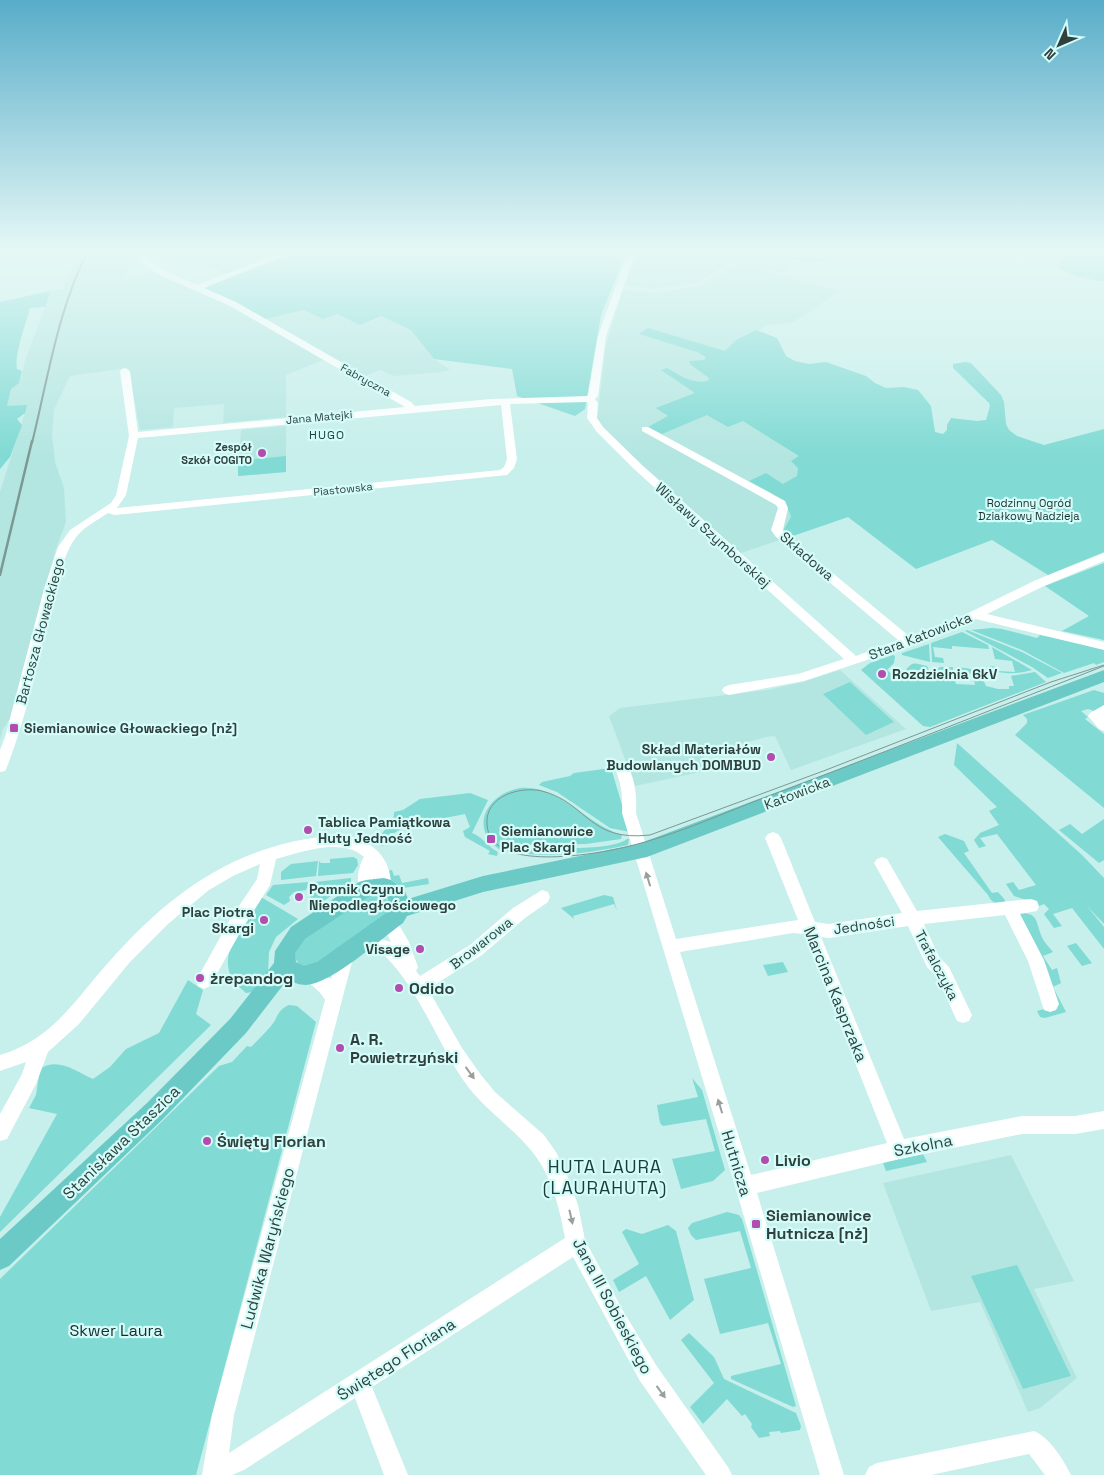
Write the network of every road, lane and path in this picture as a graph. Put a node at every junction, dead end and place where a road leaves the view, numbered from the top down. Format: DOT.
graph roads {
  1 [pos="257,318"];
  2 [pos="608,318"];
  3 [pos="125,371"];
  4 [pos="589,399"];
  5 [pos="505,402"];
  6 [pos="412,409"];
  7 [pos="645,429"];
  8 [pos="134,436"];
  9 [pos="108,509"];
  10 [pos="1104,558"];
  11 [pos="975,615"];
  12 [pos="908,642"];
  13 [pos="1104,646"];
  14 [pos="854,661"];
  15 [pos="1102,680"];
  16 [pos="729,690"];
  17 [pos="1104,710"];
  18 [pos="1104,726"];
  19 [pos="621,766"];
  20 [pos="0,767"];
  21 [pos="773,838"];
  22 [pos="640,852"];
  23 [pos="270,855"];
  24 [pos="882,863"];
  25 [pos="542,897"];
  26 [pos="387,900"];
  27 [pos="1030,906"];
  28 [pos="1009,908"];
  29 [pos="913,918"];
  30 [pos="810,928"];
  31 [pos="363,941"];
  32 [pos="670,948"];
  33 [pos="346,954"];
  34 [pos="299,973"];
  35 [pos="204,981"];
  36 [pos="418,986"];
  37 [pos="333,998"];
  38 [pos="1050,1004"];
  39 [pos="963,1015"];
  40 [pos="40,1048"];
  41 [pos="0,1063"];
  42 [pos="1104,1120"];
  43 [pos="0,1132"];
  44 [pos="898,1150"];
  45 [pos="745,1186"];
  46 [pos="576,1243"];
  47 [pos="0,1257"];
  48 [pos="360,1383"];
  49 [pos="712,1471"];
  50 [pos="214,1473"];
  51 [pos="396,1475"];
  52 [pos="832,1475"];
  53 [pos="877,1475"];
  54 [pos="1059,1475"];
  1 -- 6 [label="street, Fabryczna"];
  2 -- 4 [label="street"];
  3 -- 8 [label="street, Bartosza Głowackiego"];
  4 -- 5 [label="street, Jana Matejki"];
  4 -- 14 [label="street, Wisławy Szymborskiej"];
  5 -- 6 [label="street, Jana Matejki"];
  5 -- 9 [label="street, Piastowska"];
  6 -- 8 [label="street, Jana Matejki"];
  7 -- 12 [label="street, Składowa"];
  8 -- 9 [label="street, Bartosza Głowackiego"];
  9 -- 20 [label="street, Bartosza Głowackiego"];
  10 -- 11 [label="street, Stara Katowicka"];
  11 -- 12 [label="street, Stara Katowicka"];
  11 -- 13 [label="street"];
  12 -- 14 [label="street, Stara Katowicka"];
  14 -- 16 [label="street, Stara Katowicka"];
  15 -- 22 [label="main road, Katowicka"];
  17 -- 18 [label="street"];
  19 -- 22 [label="street, Hutnicza"];
  21 -- 30 [label="street, Marcina Kasprzaka"];
  22 -- 26 [label="main road, Katowicka"];
  32 -- 22 [label="street, Hutnicza, one-way"];
  23 -- 26 [label="street"];
  23 -- 35 [label="street"];
  23 -- 40 [label="street"];
  24 -- 29 [label="street, Trafalczyka"];
  25 -- 36 [label="street, Browarowa"];
  26 -- 31 [label="main road, Stanisława Staszica"];
  26 -- 34 [label="main road"];
  26 -- 36 [label="street, Jana III Sobieskiego"];
  27 -- 28 [label="street, Jedności"];
  28 -- 29 [label="street, Jedności"];
  28 -- 38 [label="street"];
  29 -- 30 [label="street, Jedności"];
  29 -- 39 [label="street, Trafalczyka"];
  30 -- 32 [label="street, Jedności"];
  30 -- 44 [label="street, Marcina Kasprzaka"];
  31 -- 33 [label="main road, Stanisława Staszica"];
  31 -- 36 [label="street, Jana III Sobieskiego"];
  45 -- 32 [label="street, Hutnicza, one-way"];
  33 -- 34 [label="main road, Stanisława Staszica"];
  33 -- 37 [label="street, Ludwika Waryńskiego"];
  34 -- 37 [label="street"];
  34 -- 47 [label="main road, Stanisława Staszica"];
  36 -- 46 [label="street, Jana III Sobieskiego, one-way"];
  37 -- 50 [label="street, Ludwika Waryńskiego"];
  40 -- 41 [label="street"];
  40 -- 43 [label="street"];
  42 -- 44 [label="street, Szkolna"];
  44 -- 45 [label="street, Szkolna"];
  45 -- 52 [label="street, Hutnicza"];
  46 -- 48 [label="street, Świętego Floriana"];
  46 -- 49 [label="street, Jana III Sobieskiego, one-way"];
  48 -- 50 [label="street, Świętego Floriana"];
  48 -- 51 [label="street"];
  53 -- 54 [label="street"];
}
